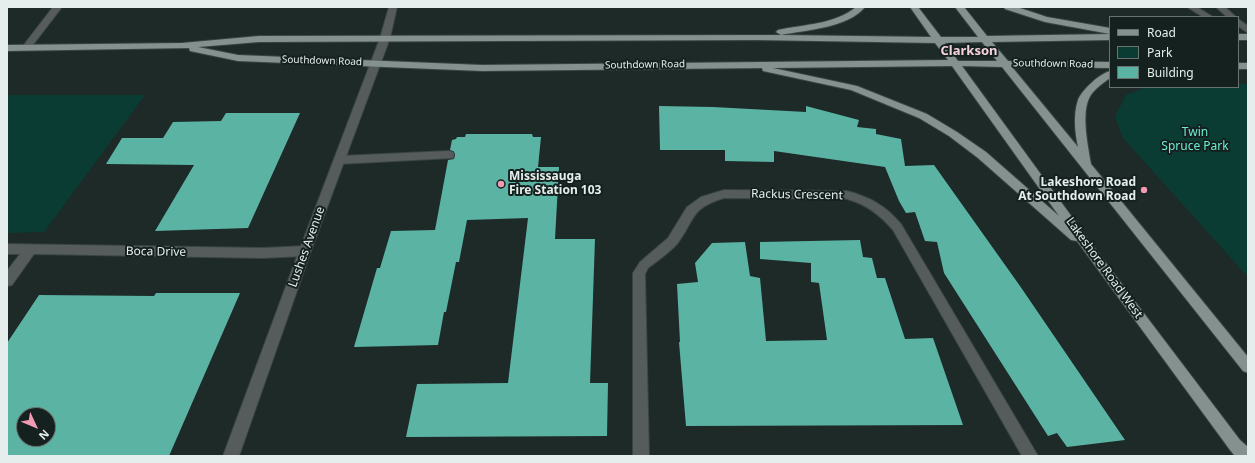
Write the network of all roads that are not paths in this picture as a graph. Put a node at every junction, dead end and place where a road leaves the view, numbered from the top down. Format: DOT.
graph roads {
  1 [pos="58,7"];
  2 [pos="393,7"];
  3 [pos="861,7"];
  4 [pos="914,7"];
  5 [pos="959,7"];
  6 [pos="1008,7"];
  7 [pos="1191,7"];
  8 [pos="1220,7"];
  9 [pos="1207,16"];
  10 [pos="1231,16"];
  11 [pos="1239,23"];
  12 [pos="1239,30"];
  13 [pos="1248,30"];
  14 [pos="1109,31"];
  15 [pos="1248,34"];
  16 [pos="756,37"];
  17 [pos="1109,37"];
  18 [pos="385,38"];
  19 [pos="984,39"];
  20 [pos="936,40"];
  21 [pos="182,46"];
  22 [pos="7,48"];
  23 [pos="26,48"];
  24 [pos="954,63"];
  25 [pos="376,64"];
  26 [pos="743,64"];
  27 [pos="1003,64"];
  28 [pos="1109,65"];
  29 [pos="1109,75"];
  30 [pos="449,155"];
  31 [pos="339,160"];
  32 [pos="1086,166"];
  33 [pos="7,249"];
  34 [pos="30,250"];
  35 [pos="305,251"];
  36 [pos="1092,253"];
  37 [pos="7,281"];
  38 [pos="1248,367"];
  39 [pos="231,456"];
  40 [pos="641,456"];
  41 [pos="1030,456"];
  42 [pos="1246,456"];
  1 -- 23 [label="street"];
  2 -- 18 [label="street, Lushes Avenue"];
  3 -- 16 [label="main road"];
  4 -- 20 [label="main road, Lakeshore Road West"];
  5 -- 19 [label="main road"];
  6 -- 14 [label="main road"];
  7 -- 9 [label="street"];
  8 -- 10 [label="street"];
  11 -- 13 [label="street"];
  12 -- 15 [label="street"];
  16 -- 18 [label="main road, Southdown Road"];
  16 -- 20 [label="main road, Southdown Road"];
  17 -- 19 [label="main road, Southdown Road"];
  18 -- 21 [label="main road, Southdown Road"];
  18 -- 25 [label="street, Lushes Avenue"];
  19 -- 20 [label="main road, Southdown Road"];
  19 -- 27 [label="main road"];
  20 -- 24 [label="main road, Lakeshore Road West"];
  21 -- 23 [label="main road, Southdown Road"];
  21 -- 25 [label="main road, Southdown Road"];
  22 -- 23 [label="main road, Southdown Road"];
  24 -- 26 [label="main road, Southdown Road"];
  24 -- 27 [label="main road, Southdown Road"];
  24 -- 36 [label="main road, Lakeshore Road West"];
  25 -- 26 [label="main road, Southdown Road"];
  25 -- 31 [label="street, Lushes Avenue"];
  26 -- 36 [label="main road"];
  27 -- 28 [label="main road, Southdown Road"];
  27 -- 32 [label="main road"];
  29 -- 32 [label="main road"];
  30 -- 31 [label="street"];
  31 -- 35 [label="street, Lushes Avenue"];
  32 -- 38 [label="main road"];
  33 -- 34 [label="street, Boca Drive"];
  34 -- 35 [label="street, Boca Drive"];
  34 -- 37 [label="street"];
  35 -- 39 [label="street, Lushes Avenue"];
  36 -- 42 [label="main road, Lakeshore Road West"];
  40 -- 41 [label="street, Rackus Crescent"];
}
